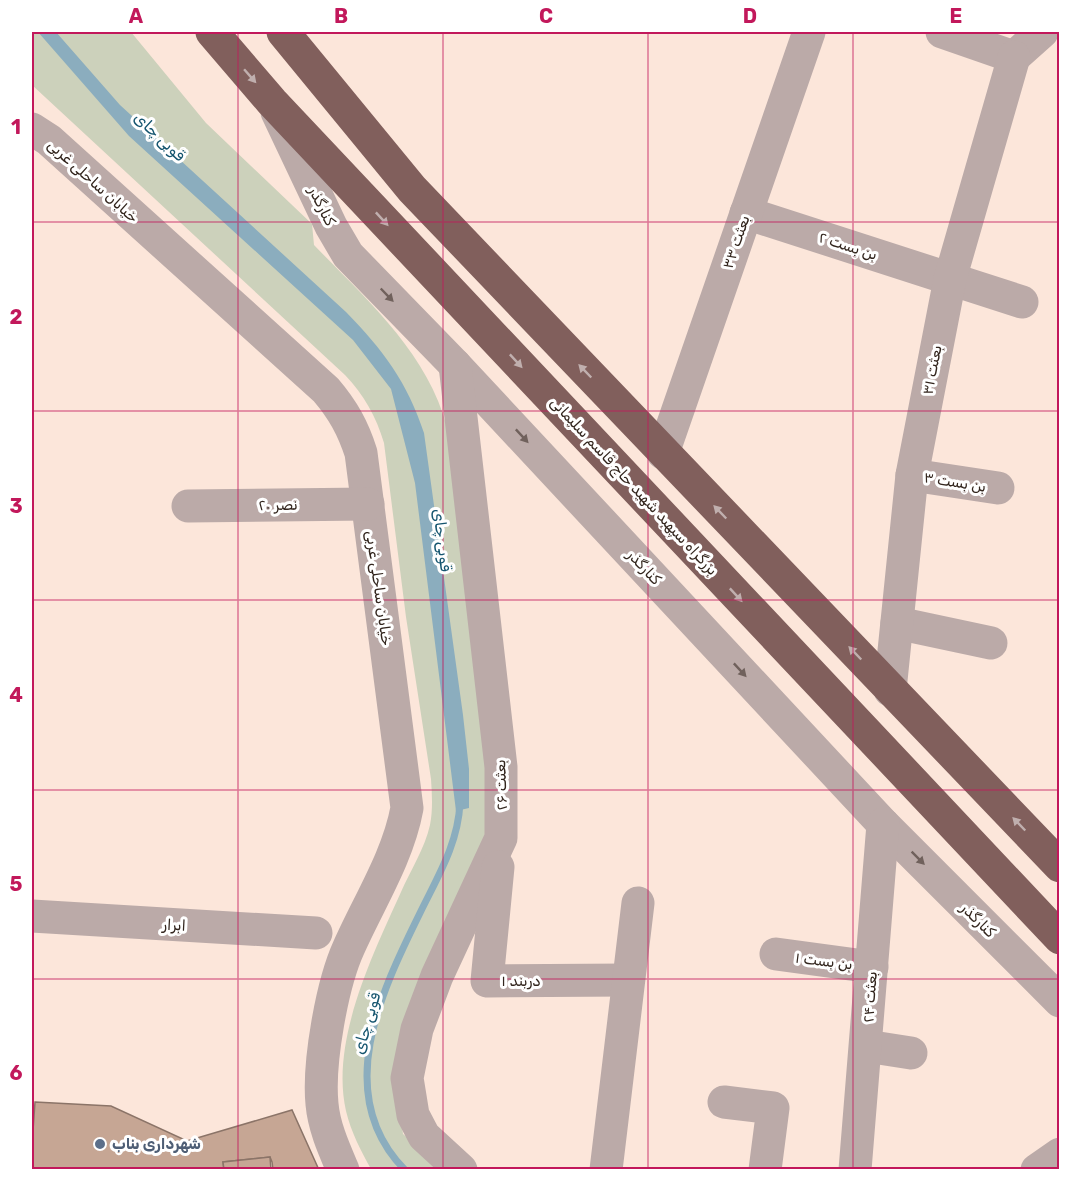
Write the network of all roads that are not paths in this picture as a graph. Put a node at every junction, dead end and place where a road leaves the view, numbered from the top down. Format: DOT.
graph roads {
  1 [pos="212,32"];
  2 [pos="283,32"];
  3 [pos="809,32"];
  4 [pos="942,32"];
  5 [pos="1042,32"];
  6 [pos="1014,57"];
  7 [pos="272,102"];
  8 [pos="32,129"];
  9 [pos="746,213"];
  10 [pos="950,279"];
  11 [pos="1022,302"];
  12 [pos="455,365"];
  13 [pos="663,453"];
  14 [pos="912,475"];
  15 [pos="998,488"];
  16 [pos="368,504"];
  17 [pos="188,506"];
  18 [pos="897,623"];
  19 [pos="991,643"];
  20 [pos="890,690"];
  21 [pos="883,824"];
  22 [pos="501,838"];
  23 [pos="1059,866"];
  24 [pos="638,903"];
  25 [pos="32,916"];
  26 [pos="316,933"];
  27 [pos="1059,938"];
  28 [pos="776,954"];
  29 [pos="872,967"];
  30 [pos="628,980"];
  31 [pos="1059,1001"];
  32 [pos="866,1046"];
  33 [pos="911,1053"];
  34 [pos="724,1102"];
  35 [pos="1059,1154"];
  36 [pos="343,1170"];
  37 [pos="460,1170"];
  38 [pos="606,1170"];
  39 [pos="765,1170"];
  40 [pos="855,1170"];
  41 [pos="1037,1170"];
  1 -- 7 [label="highway, بزرگراه سپهبد شهید حاج قاسم سلیمانی, one-way"];
  13 -- 2 [label="highway, one-way"];
  3 -- 9 [label="street, بعثت ۳۳"];
  4 -- 6 [label="street"];
  5 -- 6 [label="street"];
  6 -- 10 [label="street, بعثت ۳۱"];
  7 -- 12 [label="street, کنارگذر, one-way"];
  7 -- 27 [label="highway, بزرگراه سپهبد شهید حاج قاسم سلیمانی, one-way"];
  8 -- 16 [label="street, خیابان ساحلی غربی"];
  9 -- 10 [label="street, بن بست ۲"];
  9 -- 13 [label="street, بعثت ۳۳"];
  10 -- 11 [label="street, بن بست ۲"];
  10 -- 14 [label="street, بعثت ۳۱"];
  12 -- 21 [label="street, کنارگذر, one-way"];
  12 -- 22 [label="street, بعثت ۲۶"];
  20 -- 13 [label="highway, one-way"];
  14 -- 15 [label="street, بن بست ۳"];
  14 -- 18 [label="street, بعثت ۳۱"];
  16 -- 17 [label="street, نصر ۲۰"];
  16 -- 36 [label="street, خیابان ساحلی غربی"];
  18 -- 19 [label="street"];
  18 -- 20 [label="street, بعثت ۳۱"];
  23 -- 20 [label="highway, one-way"];
  21 -- 29 [label="street, بعثت ۲۴"];
  21 -- 31 [label="street, کنارگذر, one-way"];
  22 -- 30 [label="street, دربند ۱"];
  22 -- 37 [label="street, بعثت ۲۶"];
  24 -- 30 [label="street"];
  25 -- 26 [label="street, ابرار"];
  28 -- 29 [label="street, بن بست ۱"];
  29 -- 32 [label="street, بعثت ۲۴"];
  30 -- 38 [label="street"];
  32 -- 33 [label="street"];
  32 -- 40 [label="street, بعثت ۲۴"];
  34 -- 39 [label="street"];
  35 -- 41 [label="street"];
}
